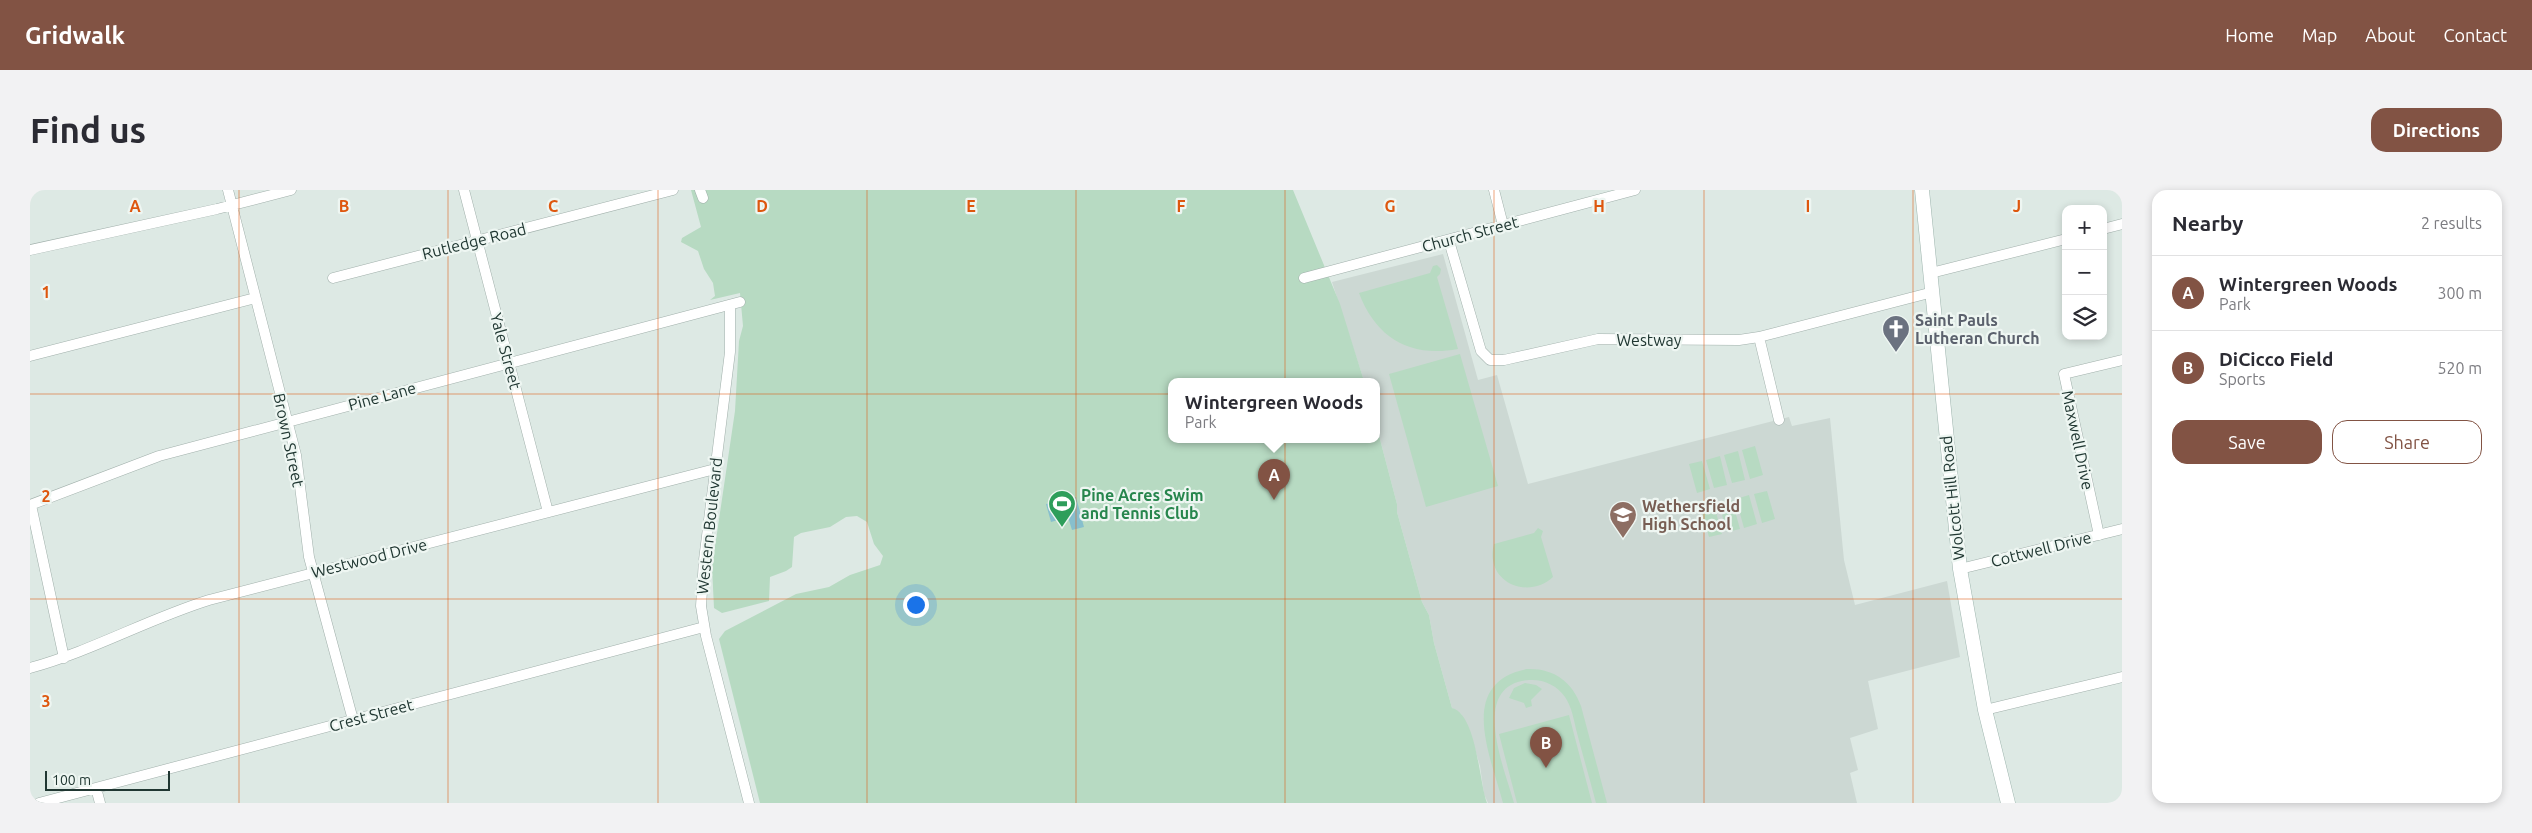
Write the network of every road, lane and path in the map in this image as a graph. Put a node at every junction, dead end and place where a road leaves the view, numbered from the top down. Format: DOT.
graph roads {
  1 [pos="228,190"];
  2 [pos="291,190"];
  3 [pos="464,190"];
  4 [pos="673,190"];
  5 [pos="1494,190"];
  6 [pos="1635,190"];
  7 [pos="1922,190"];
  8 [pos="232,206"];
  9 [pos="2122,224"];
  10 [pos="1503,225"];
  11 [pos="2107,228"];
  12 [pos="478,240"];
  13 [pos="1449,240"];
  14 [pos="2062,240"];
  15 [pos="30,250"];
  16 [pos="1931,273"];
  17 [pos="333,278"];
  18 [pos="1304,278"];
  19 [pos="1933,292"];
  20 [pos="255,298"];
  21 [pos="735,304"];
  22 [pos="1759,337"];
  23 [pos="30,356"];
  24 [pos="2122,360"];
  25 [pos="509,363"];
  26 [pos="1779,420"];
  27 [pos="287,422"];
  28 [pos="715,469"];
  29 [pos="30,505"];
  30 [pos="548,512"];
  31 [pos="2122,529"];
  32 [pos="2099,535"];
  33 [pos="1960,569"];
  34 [pos="313,573"];
  35 [pos="704,627"];
  36 [pos="64,658"];
  37 [pos="30,668"];
  38 [pos="2122,677"];
  39 [pos="1985,710"];
  40 [pos="353,720"];
  41 [pos="96,788"];
  42 [pos="39,803"];
  43 [pos="100,803"];
  44 [pos="749,803"];
  45 [pos="2008,803"];
  1 -- 8 [label="street, Brown Street"];
  2 -- 8 [label="street"];
  3 -- 12 [label="street, Yale Street"];
  4 -- 12 [label="street, Rutledge Road"];
  5 -- 10 [label="street"];
  6 -- 10 [label="street, Church Street"];
  7 -- 16 [label="street, Wolcott Hill Road"];
  8 -- 15 [label="street"];
  8 -- 20 [label="street, Brown Street"];
  9 -- 11 [label="street"];
  10 -- 13 [label="street, Church Street"];
  12 -- 17 [label="street, Rutledge Road"];
  12 -- 25 [label="street, Yale Street"];
  13 -- 18 [label="street, Church Street"];
  13 -- 22 [label="street, Westway"];
  14 -- 16 [label="street"];
  16 -- 19 [label="street, Wolcott Hill Road"];
  19 -- 22 [label="street, Westway"];
  19 -- 33 [label="street, Wolcott Hill Road"];
  20 -- 23 [label="street"];
  20 -- 27 [label="street, Brown Street"];
  21 -- 25 [label="street, Pine Lane"];
  21 -- 28 [label="street, Western Boulevard"];
  22 -- 26 [label="street"];
  24 -- 32 [label="street, Maxwell Drive"];
  25 -- 27 [label="street, Pine Lane"];
  25 -- 30 [label="street, Yale Street"];
  27 -- 29 [label="street, Pine Lane"];
  27 -- 34 [label="street, Brown Street"];
  28 -- 30 [label="street, Westwood Drive"];
  28 -- 35 [label="street, Western Boulevard"];
  29 -- 36 [label="street"];
  30 -- 34 [label="street, Westwood Drive"];
  31 -- 32 [label="street, Cottwell Drive"];
  32 -- 33 [label="street, Cottwell Drive"];
  33 -- 39 [label="street, Wolcott Hill Road"];
  34 -- 36 [label="street, Westwood Drive"];
  34 -- 40 [label="street, Brown Street"];
  35 -- 40 [label="street, Crest Street"];
  35 -- 44 [label="street, Western Boulevard"];
  36 -- 37 [label="street, Westwood Drive"];
  38 -- 39 [label="street"];
  39 -- 45 [label="street, Wolcott Hill Road"];
  40 -- 41 [label="street, Crest Street"];
  41 -- 42 [label="street, Crest Street"];
  41 -- 43 [label="street"];
}
